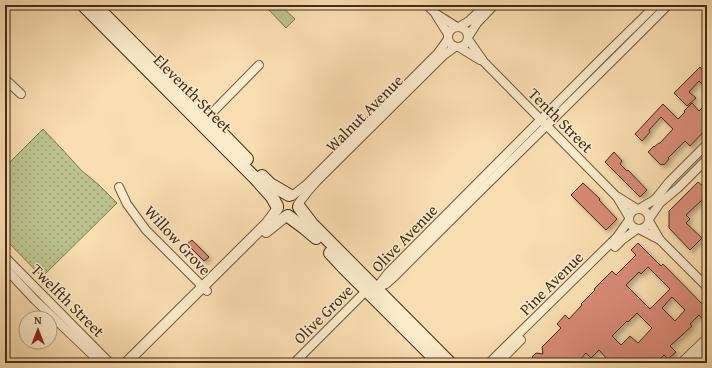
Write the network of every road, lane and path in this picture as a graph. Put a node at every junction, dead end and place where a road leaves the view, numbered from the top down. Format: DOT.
graph roads {
  1 [pos="427,5"];
  2 [pos="486,5"];
  3 [pos="494,5"];
  4 [pos="656,5"];
  5 [pos="668,5"];
  6 [pos="91,6"];
  7 [pos="435,13"];
  8 [pos="458,26"];
  9 [pos="448,37"];
  10 [pos="468,38"];
  11 [pos="457,47"];
  12 [pos="484,62"];
  13 [pos="259,65"];
  14 [pos="5,79"];
  15 [pos="21,94"];
  16 [pos="204,121"];
  17 [pos="544,123"];
  18 [pos="707,144"];
  19 [pos="707,159"];
  20 [pos="119,187"];
  21 [pos="617,197"];
  22 [pos="294,201"];
  23 [pos="638,209"];
  24 [pos="282,212"];
  25 [pos="629,218"];
  26 [pos="649,220"];
  27 [pos="638,229"];
  28 [pos="660,240"];
  29 [pos="5,257"];
  30 [pos="5,268"];
  31 [pos="707,287"];
  32 [pos="372,288"];
  33 [pos="205,289"];
  34 [pos="707,338"];
  35 [pos="707,348"];
  36 [pos="444,362"];
  37 [pos="101,363"];
  38 [pos="110,363"];
  39 [pos="126,363"];
  40 [pos="134,363"];
  41 [pos="294,363"];
  42 [pos="489,363"];
  43 [pos="498,363"];
  44 [pos="681,363"];
  45 [pos="692,363"];
  1 -- 7 [label="street"];
  2 -- 8 [label="street"];
  3 -- 10 [label="street"];
  4 -- 17 [label="street, Olive Avenue"];
  5 -- 17 [label="street, Olive Avenue"];
  6 -- 16 [label="main road, Eleventh Street"];
  7 -- 8 [label="street"];
  7 -- 9 [label="street"];
  8 -- 9 [label="street"];
  8 -- 10 [label="street"];
  9 -- 11 [label="street"];
  9 -- 22 [label="street, Walnut Avenue"];
  10 -- 11 [label="street"];
  10 -- 12 [label="street, Tenth Street"];
  11 -- 12 [label="street, Tenth Street"];
  11 -- 22 [label="street, Walnut Avenue"];
  12 -- 17 [label="street, Tenth Street"];
  13 -- 16 [label="street"];
  14 -- 15 [label="street"];
  16 -- 22 [label="main road, Eleventh Street"];
  16 -- 24 [label="main road, Eleventh Street"];
  17 -- 21 [label="street, Tenth Street"];
  17 -- 32 [label="street, Olive Avenue"];
  18 -- 23 [label="street"];
  19 -- 26 [label="street"];
  20 -- 33 [label="street, Willow Grove"];
  21 -- 23 [label="street, Tenth Street"];
  21 -- 25 [label="street, Tenth Street"];
  22 -- 24 [label="main road"];
  22 -- 24 [label="main road"];
  22 -- 32 [label="main road, Eleventh Street"];
  23 -- 25 [label="street"];
  23 -- 26 [label="street"];
  24 -- 32 [label="main road, Eleventh Street"];
  24 -- 33 [label="street"];
  25 -- 27 [label="street"];
  25 -- 42 [label="street, Pine Avenue"];
  26 -- 27 [label="street"];
  26 -- 28 [label="street"];
  27 -- 28 [label="street"];
  27 -- 43 [label="street, Pine Avenue"];
  28 -- 31 [label="street"];
  29 -- 38 [label="street, Twelfth Street"];
  30 -- 37 [label="street, Twelfth Street"];
  32 -- 36 [label="main road, Eleventh Street"];
  32 -- 41 [label="street, Olive Grove"];
  33 -- 39 [label="street"];
  33 -- 40 [label="street"];
  34 -- 44 [label="street"];
  35 -- 45 [label="street"];
}
